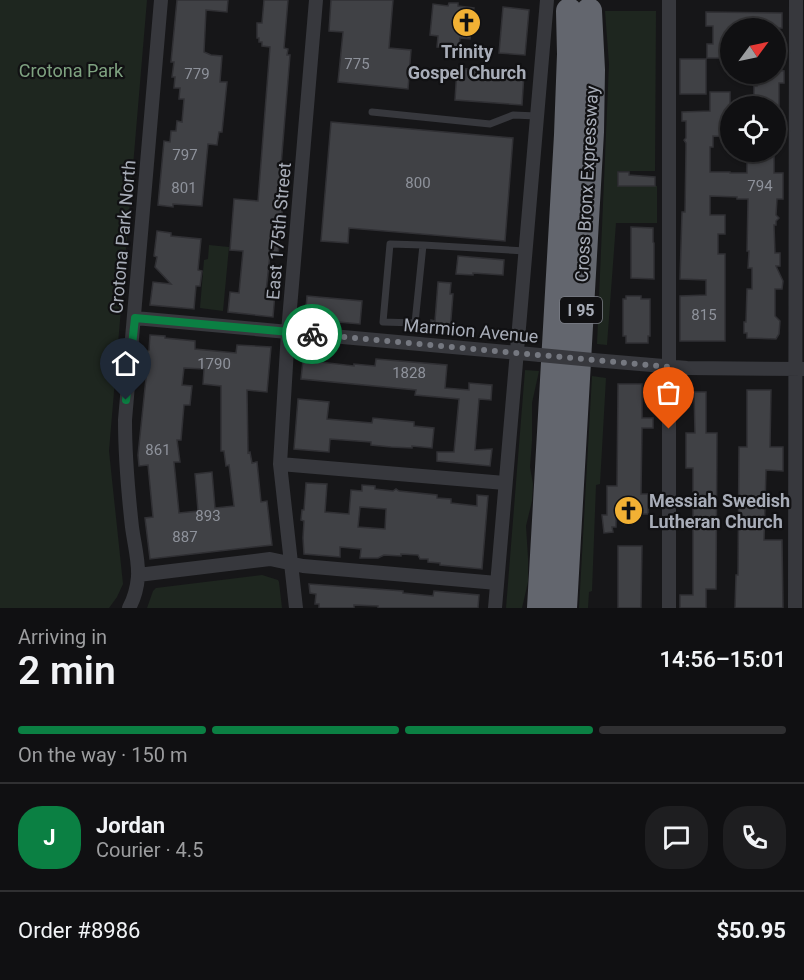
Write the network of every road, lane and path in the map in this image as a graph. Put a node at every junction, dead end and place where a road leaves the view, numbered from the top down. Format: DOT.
graph roads {
  1 [pos="161,0"];
  2 [pos="316,0"];
  3 [pos="669,0"];
  4 [pos="796,0"];
  5 [pos="568,8"];
  6 [pos="372,112"];
  7 [pos="537,116"];
  8 [pos="423,245"];
  9 [pos="525,251"];
  10 [pos="135,318"];
  11 [pos="288,332"];
  12 [pos="517,353"];
  13 [pos="669,367"];
  14 [pos="800,369"];
  15 [pos="280,464"];
  16 [pos="505,483"];
  17 [pos="290,563"];
  18 [pos="138,575"];
  19 [pos="497,583"];
  20 [pos="129,608"];
  21 [pos="296,608"];
  22 [pos="495,608"];
  23 [pos="540,608"];
  24 [pos="564,608"];
  25 [pos="669,608"];
  26 [pos="795,608"];
  1 -- 10 [label="street, Crotona Park North"];
  2 -- 11 [label="street, East 175th Street"];
  3 -- 13 [label="street"];
  4 -- 14 [label="street"];
  5 -- 7 [label="street"];
  5 -- 23 [label="highway, Cross Bronx Expressway / I 95"];
  5 -- 24 [label="highway, Cross Bronx Expressway / I 95"];
  6 -- 7 [label="lane"];
  7 -- 9 [label="street"];
  8 -- 8 [label="lane"];
  8 -- 9 [label="lane"];
  9 -- 12 [label="street"];
  10 -- 11 [label="street, Marmion Avenue"];
  10 -- 18 [label="street, Crotona Park North"];
  11 -- 12 [label="street, Marmion Avenue"];
  11 -- 15 [label="street, East 175th Street"];
  12 -- 13 [label="street, Marmion Avenue, bridge"];
  12 -- 16 [label="street"];
  13 -- 14 [label="street, Marmion Avenue"];
  13 -- 25 [label="street"];
  14 -- 26 [label="street"];
  15 -- 16 [label="street"];
  15 -- 17 [label="street, East 175th Street"];
  16 -- 19 [label="street"];
  17 -- 18 [label="street"];
  17 -- 19 [label="street"];
  17 -- 21 [label="street, East 175th Street"];
  18 -- 20 [label="street, Crotona Park North"];
  19 -- 22 [label="street"];
}
